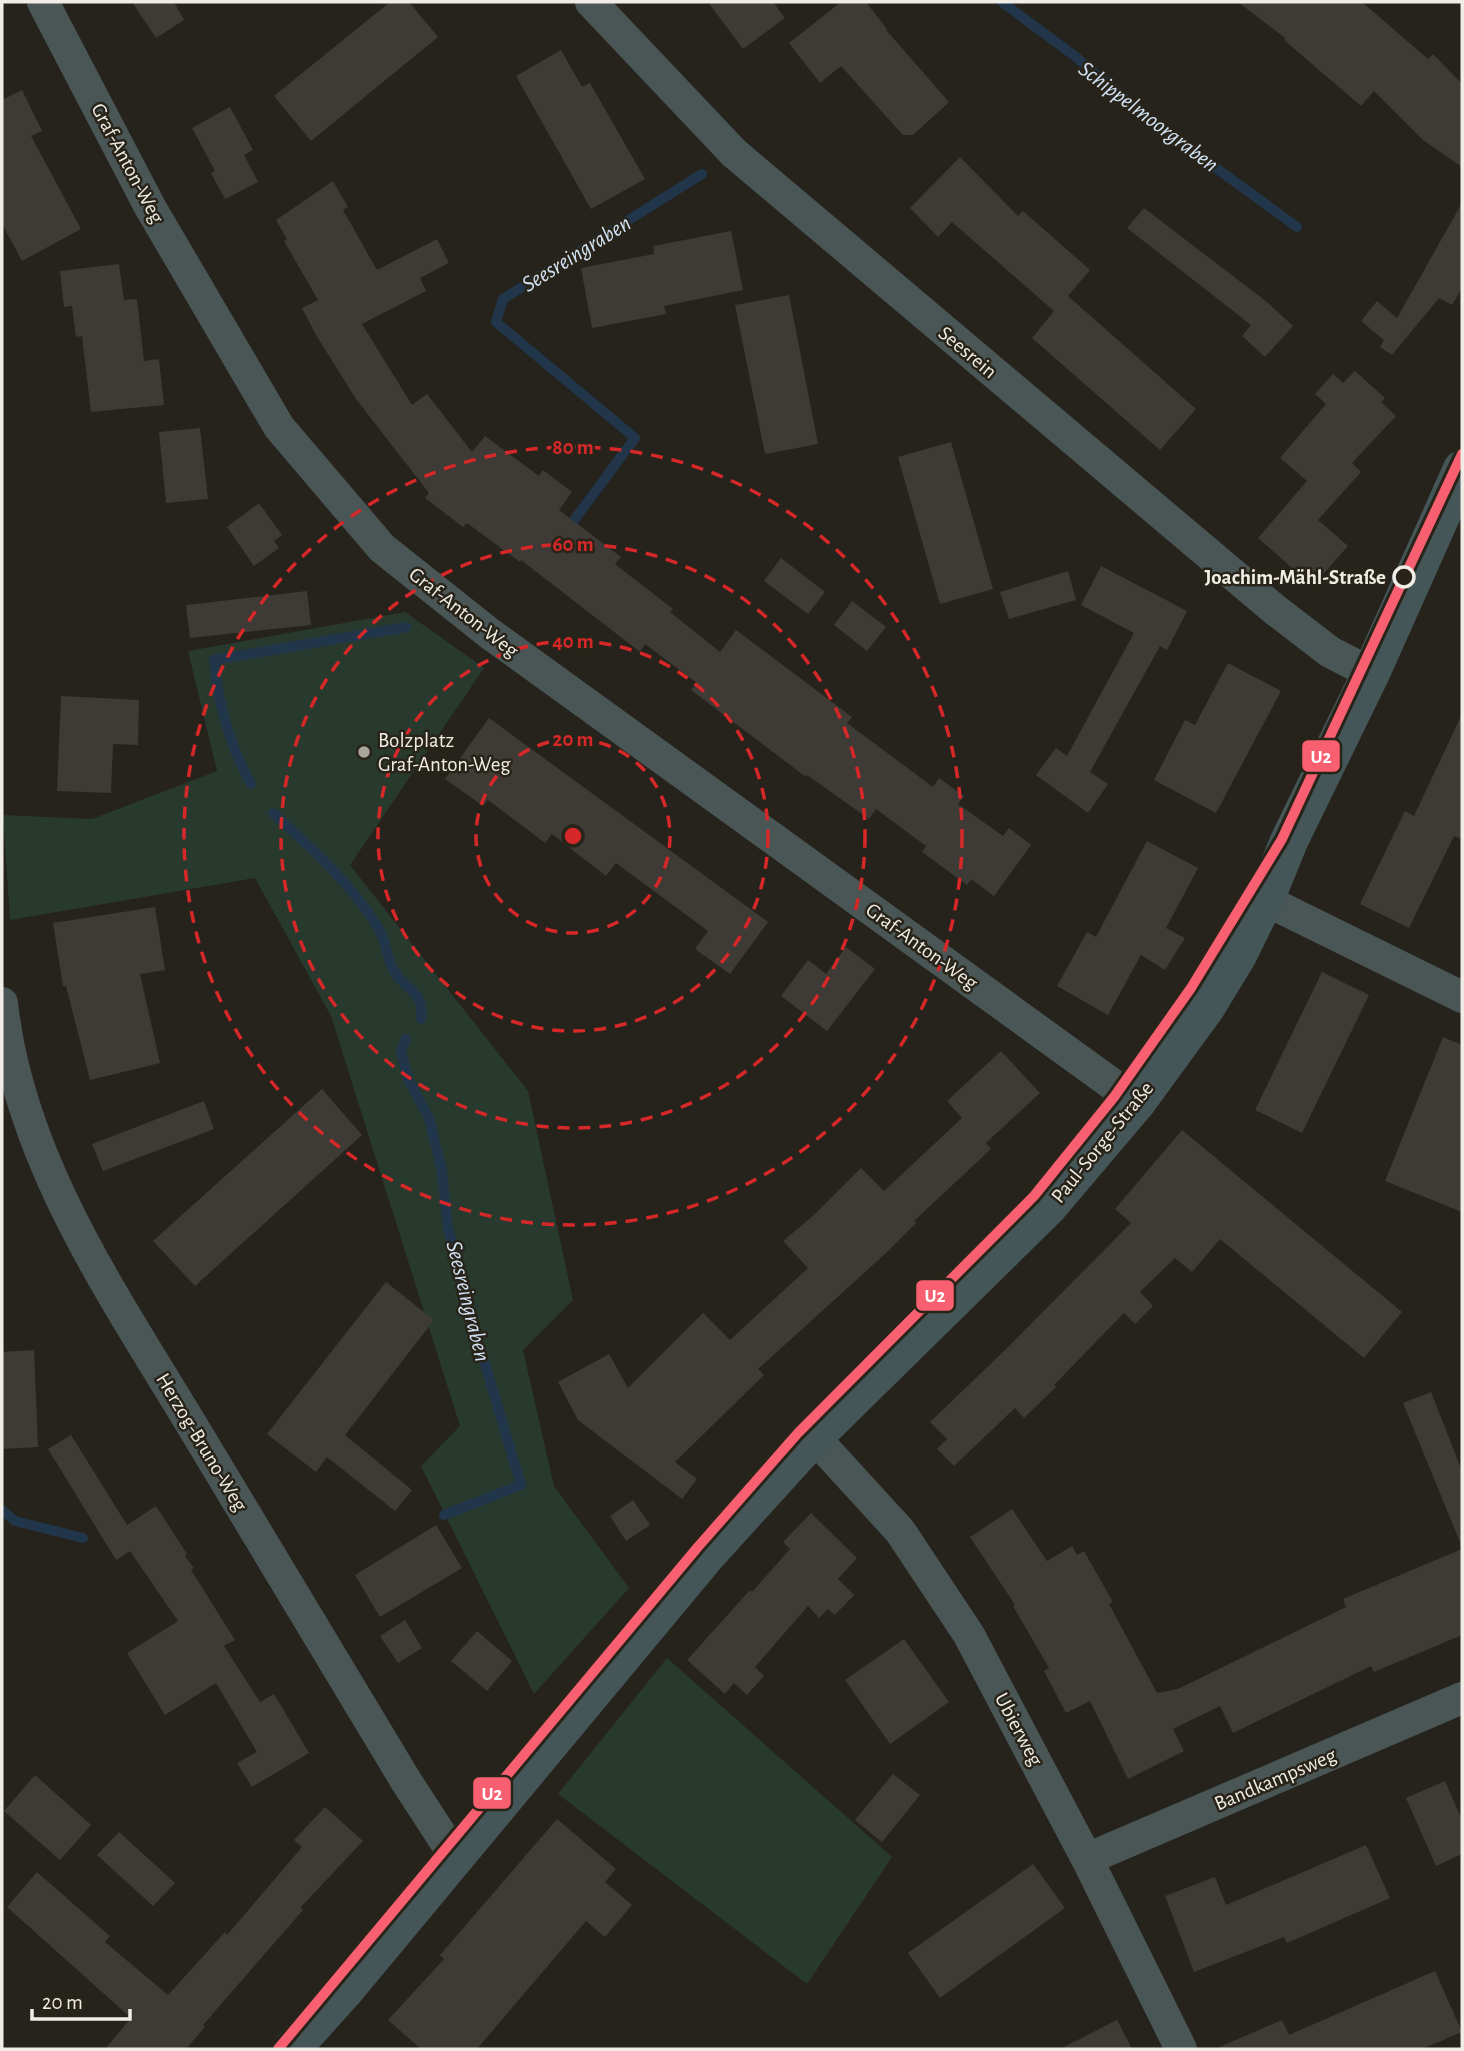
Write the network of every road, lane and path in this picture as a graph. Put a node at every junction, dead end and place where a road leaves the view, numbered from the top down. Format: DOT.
graph roads {
  1 [pos="43,2"];
  2 [pos="591,2"];
  3 [pos="1462,469"];
  4 [pos="1371,673"];
  5 [pos="1265,900"];
  6 [pos="1462,997"];
  7 [pos="2,1003"];
  8 [pos="1138,1102"];
  9 [pos="814,1437"];
  10 [pos="1462,1698"];
  11 [pos="456,1858"];
  12 [pos="1087,1859"];
  13 [pos="292,2049"];
  14 [pos="1181,2049"];
  1 -- 8 [label="street, Graf-Anton-Weg"];
  2 -- 4 [label="street, Seesrein"];
  3 -- 4 [label="street, Paul-Sorge-Straße"];
  4 -- 5 [label="street, Paul-Sorge-Straße"];
  5 -- 6 [label="street"];
  5 -- 8 [label="street, Paul-Sorge-Straße"];
  7 -- 11 [label="street, Herzog-Bruno-Weg"];
  8 -- 9 [label="street, Paul-Sorge-Straße"];
  9 -- 11 [label="street, Paul-Sorge-Straße"];
  9 -- 12 [label="street, Ubierweg"];
  10 -- 12 [label="street, Bandkampsweg"];
  11 -- 13 [label="street, Paul-Sorge-Straße"];
  12 -- 14 [label="street, Ubierweg"];
}
